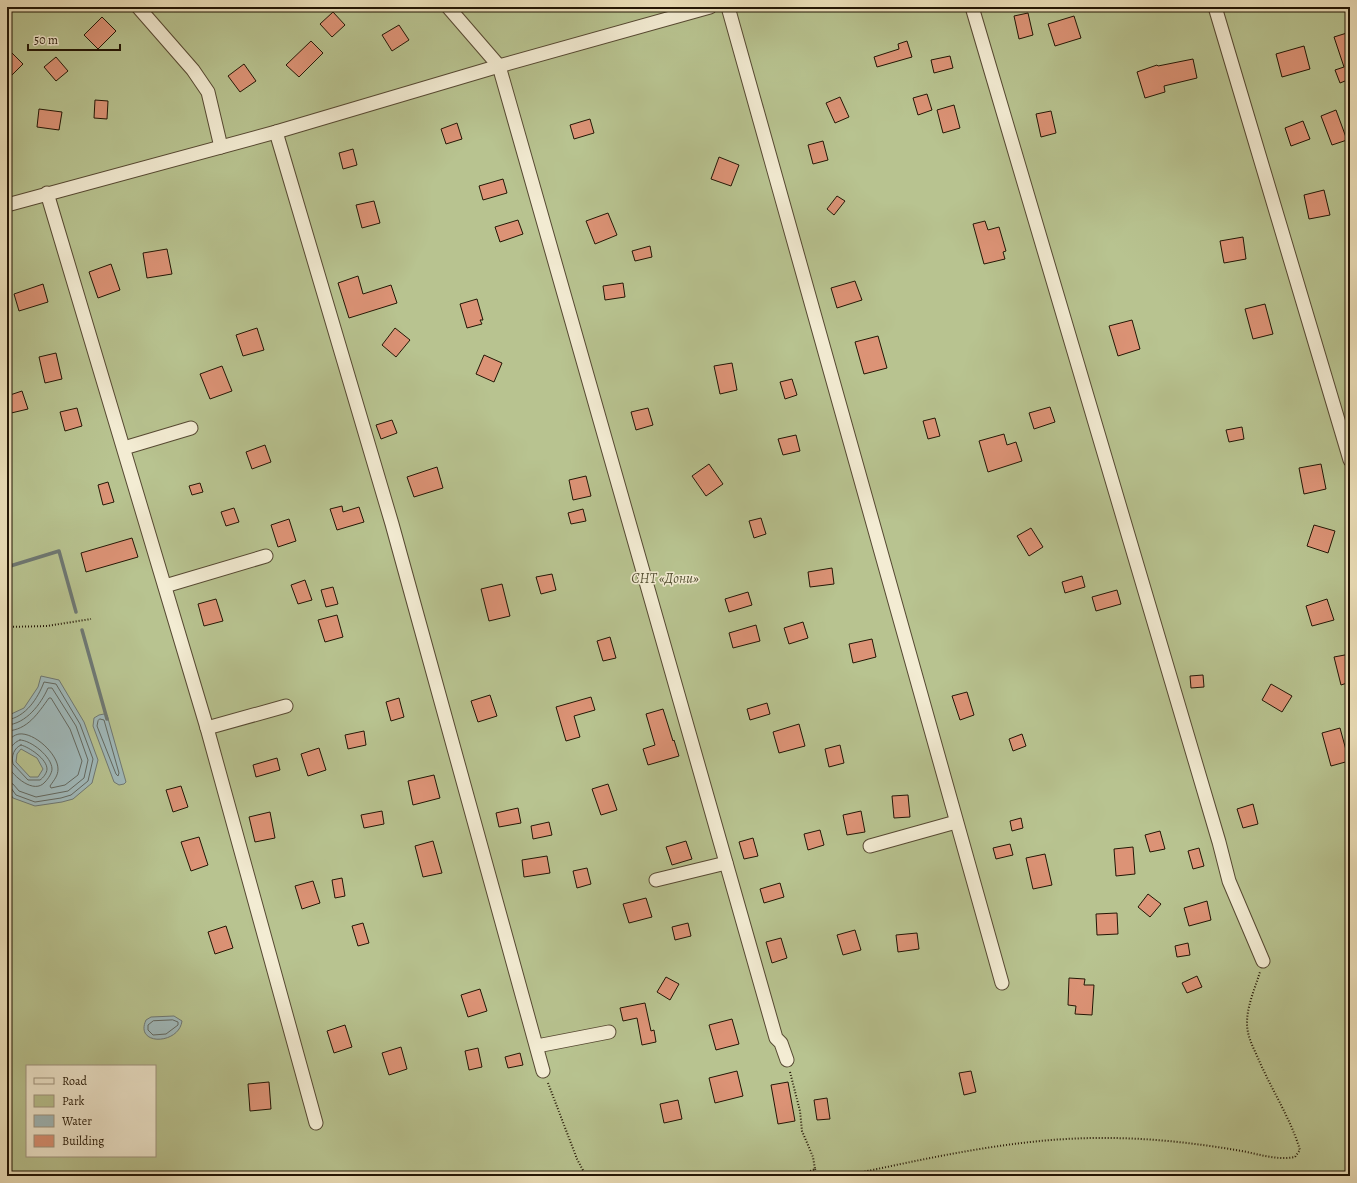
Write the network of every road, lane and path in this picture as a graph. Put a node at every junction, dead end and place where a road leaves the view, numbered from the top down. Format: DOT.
graph roads {
  1 [pos="138,7"];
  2 [pos="448,7"];
  3 [pos="710,7"];
  4 [pos="728,7"];
  5 [pos="972,7"];
  6 [pos="1215,7"];
  7 [pos="499,66"];
  8 [pos="276,132"];
  9 [pos="221,147"];
  10 [pos="47,193"];
  11 [pos="7,205"];
  12 [pos="191,428"];
  13 [pos="124,448"];
  14 [pos="1350,460"];
  15 [pos="266,556"];
  16 [pos="165,586"];
  17 [pos="91,619"];
  18 [pos="7,627"];
  19 [pos="286,706"];
  20 [pos="207,728"];
  21 [pos="956,822"];
  22 [pos="870,846"];
  23 [pos="726,863"];
  24 [pos="656,880"];
  25 [pos="1263,961"];
  26 [pos="1002,983"];
  27 [pos="609,1032"];
  28 [pos="537,1046"];
  29 [pos="787,1060"];
  30 [pos="544,1071"];
  31 [pos="316,1123"];
  32 [pos="815,1170"];
  33 [pos="586,1176"];
  34 [pos="798,1176"];
  35 [pos="818,1176"];
  36 [pos="844,1176"];
  1 -- 9 [label="street"];
  2 -- 7 [label="street"];
  3 -- 7 [label="street"];
  4 -- 21 [label="street"];
  5 -- 25 [label="street"];
  6 -- 14 [label="street"];
  7 -- 8 [label="street"];
  7 -- 23 [label="street"];
  8 -- 9 [label="street"];
  8 -- 28 [label="street"];
  9 -- 10 [label="street"];
  10 -- 11 [label="street"];
  10 -- 13 [label="street"];
  12 -- 13 [label="street"];
  13 -- 16 [label="street"];
  15 -- 16 [label="street"];
  16 -- 20 [label="street"];
  17 -- 18 [label="path"];
  19 -- 20 [label="street"];
  20 -- 31 [label="street"];
  21 -- 22 [label="street"];
  21 -- 26 [label="street"];
  23 -- 24 [label="street"];
  23 -- 29 [label="street"];
  25 -- 36 [label="path"];
  27 -- 28 [label="street"];
  28 -- 30 [label="street"];
  29 -- 32 [label="path"];
  30 -- 33 [label="path"];
  32 -- 34 [label="path"];
  32 -- 35 [label="path"];
}
